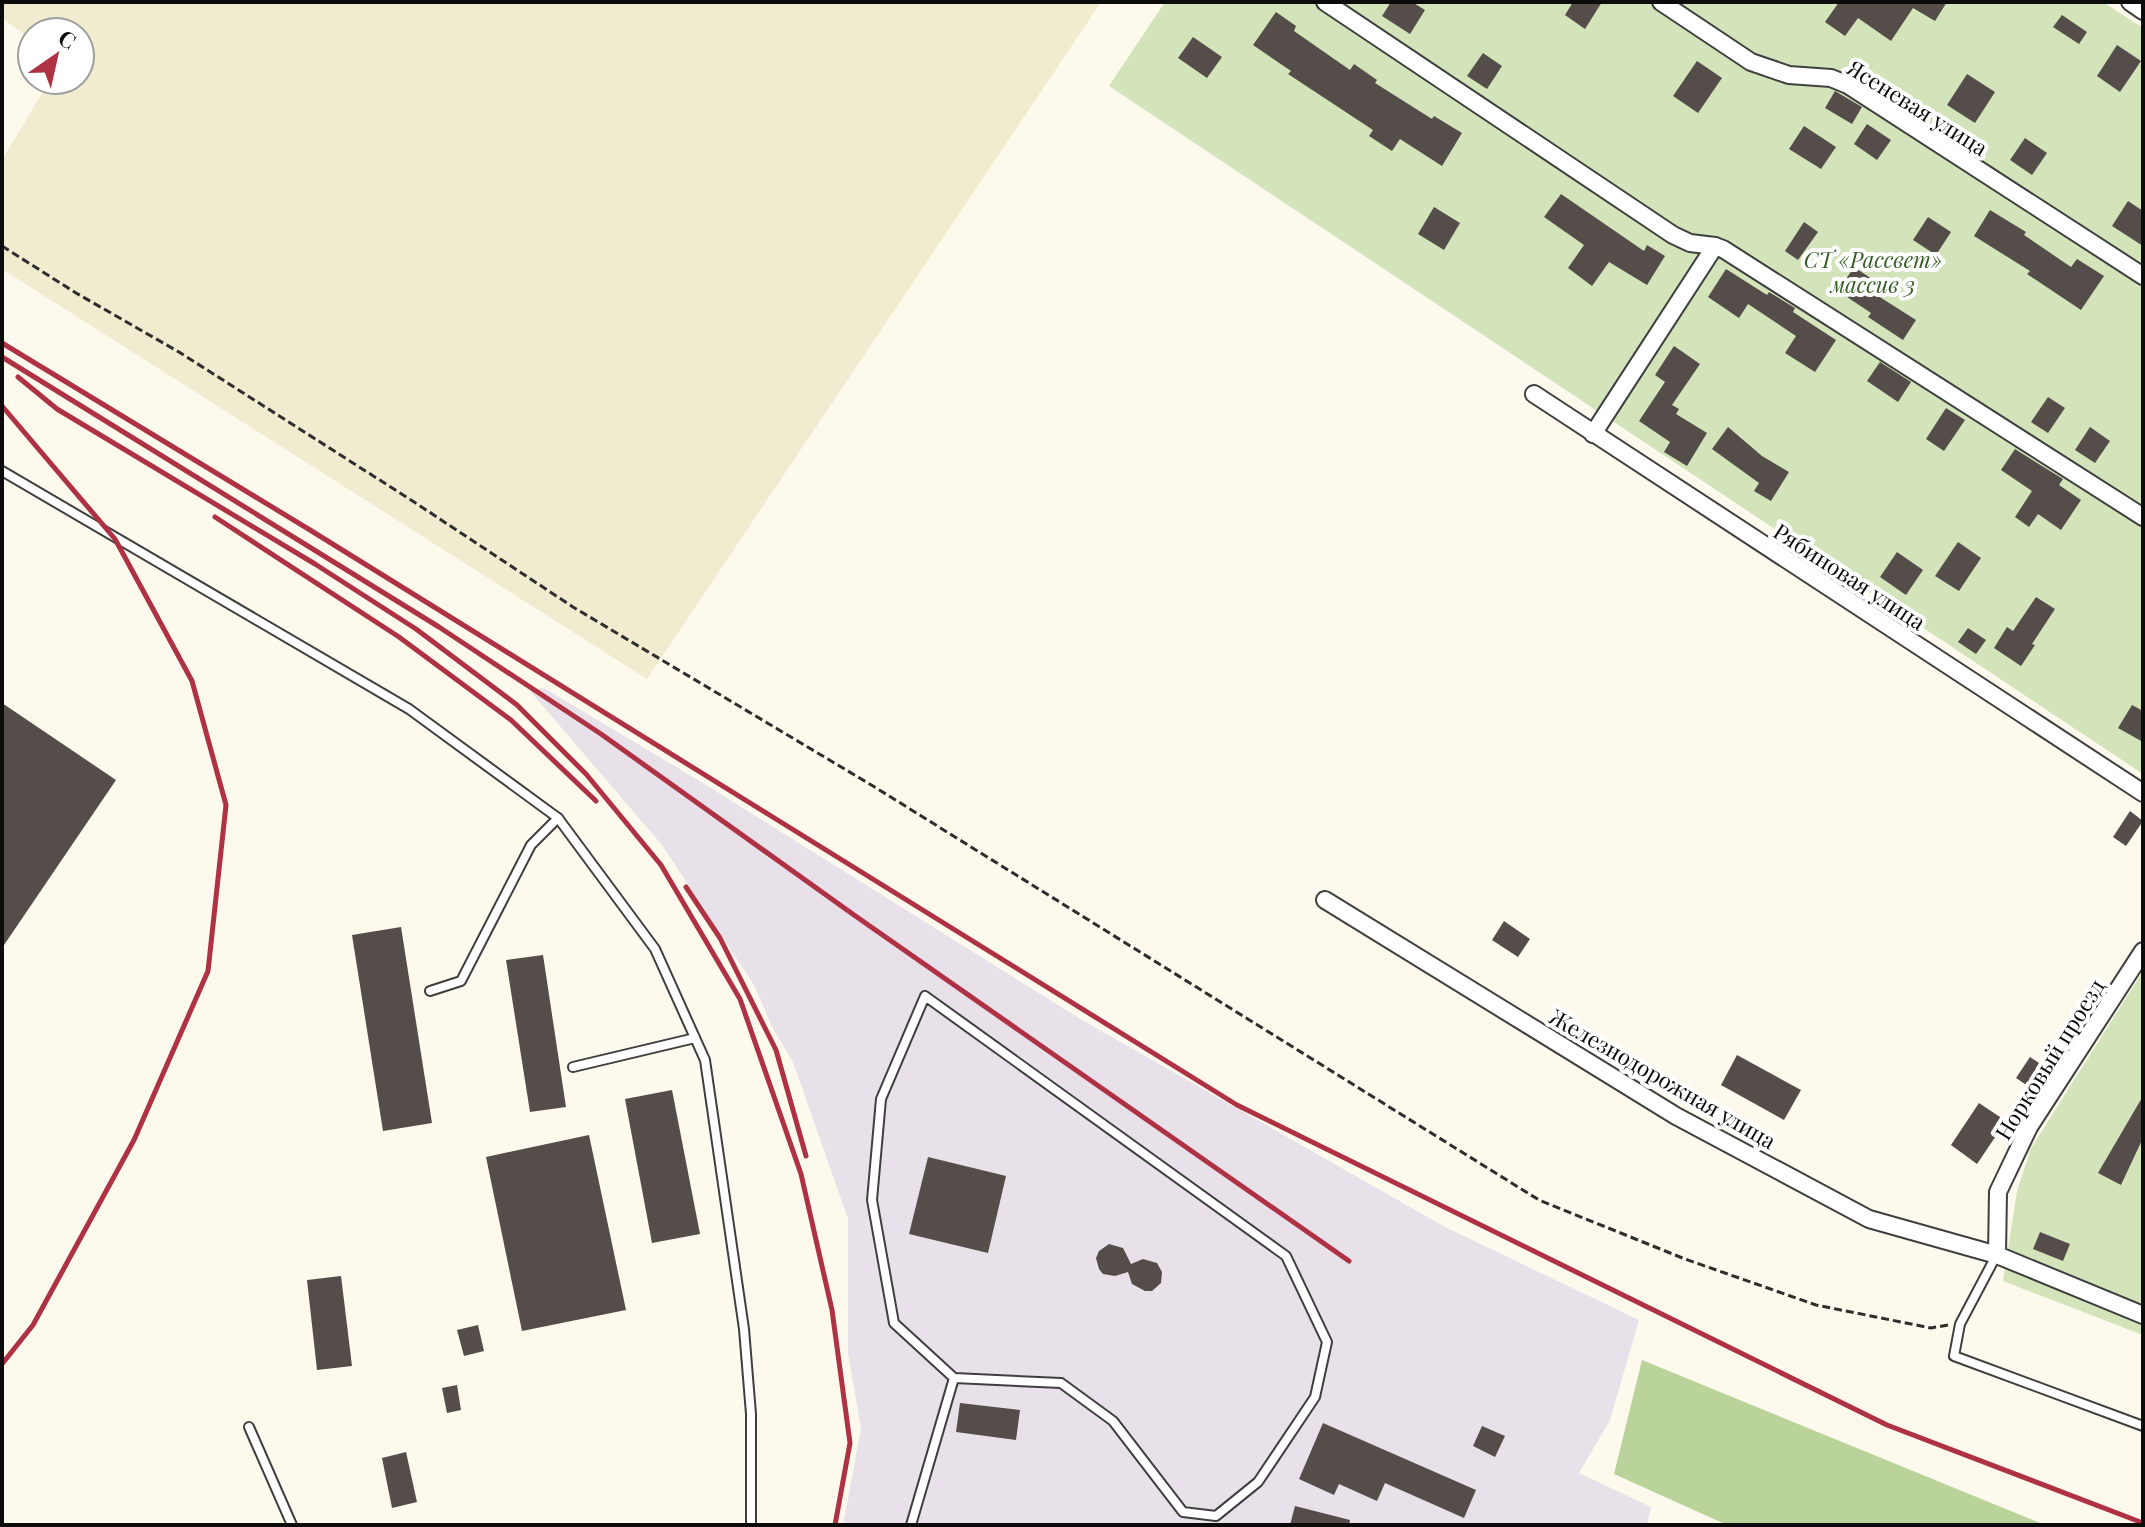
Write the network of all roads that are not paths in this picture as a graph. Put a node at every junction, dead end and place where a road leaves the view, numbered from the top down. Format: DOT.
graph roads {
  1 [pos="1325,2"];
  2 [pos="1661,2"];
  3 [pos="2130,2"];
  4 [pos="2143,11"];
  5 [pos="1715,246"];
  6 [pos="2143,276"];
  7 [pos="1534,394"];
  8 [pos="1593,434"];
  9 [pos="2,471"];
  10 [pos="2143,517"];
  11 [pos="2143,793"];
  12 [pos="558,818"];
  13 [pos="1325,900"];
  14 [pos="2143,951"];
  15 [pos="430,991"];
  16 [pos="695,1038"];
  17 [pos="573,1067"];
  18 [pos="1997,1255"];
  19 [pos="2143,1315"];
  20 [pos="954,1378"];
  21 [pos="2143,1426"];
  22 [pos="249,1427"];
  23 [pos="292,1525"];
  24 [pos="751,1525"];
  25 [pos="911,1525"];
  1 -- 5 [label="street"];
  2 -- 6 [label="street, Ясеневая улица"];
  3 -- 4 [label="street"];
  5 -- 8 [label="street"];
  5 -- 10 [label="street"];
  7 -- 8 [label="street, Рябиновая улица"];
  8 -- 11 [label="street, Рябиновая улица"];
  9 -- 12 [label="lane"];
  12 -- 15 [label="lane"];
  12 -- 16 [label="lane"];
  13 -- 18 [label="street, Железнодорожная улица"];
  14 -- 18 [label="street, Норковый проезд"];
  16 -- 17 [label="lane"];
  16 -- 24 [label="lane"];
  18 -- 19 [label="street, Железнодорожная улица"];
  18 -- 21 [label="lane"];
  20 -- 20 [label="lane"];
  20 -- 25 [label="lane"];
  22 -- 23 [label="lane"];
}
